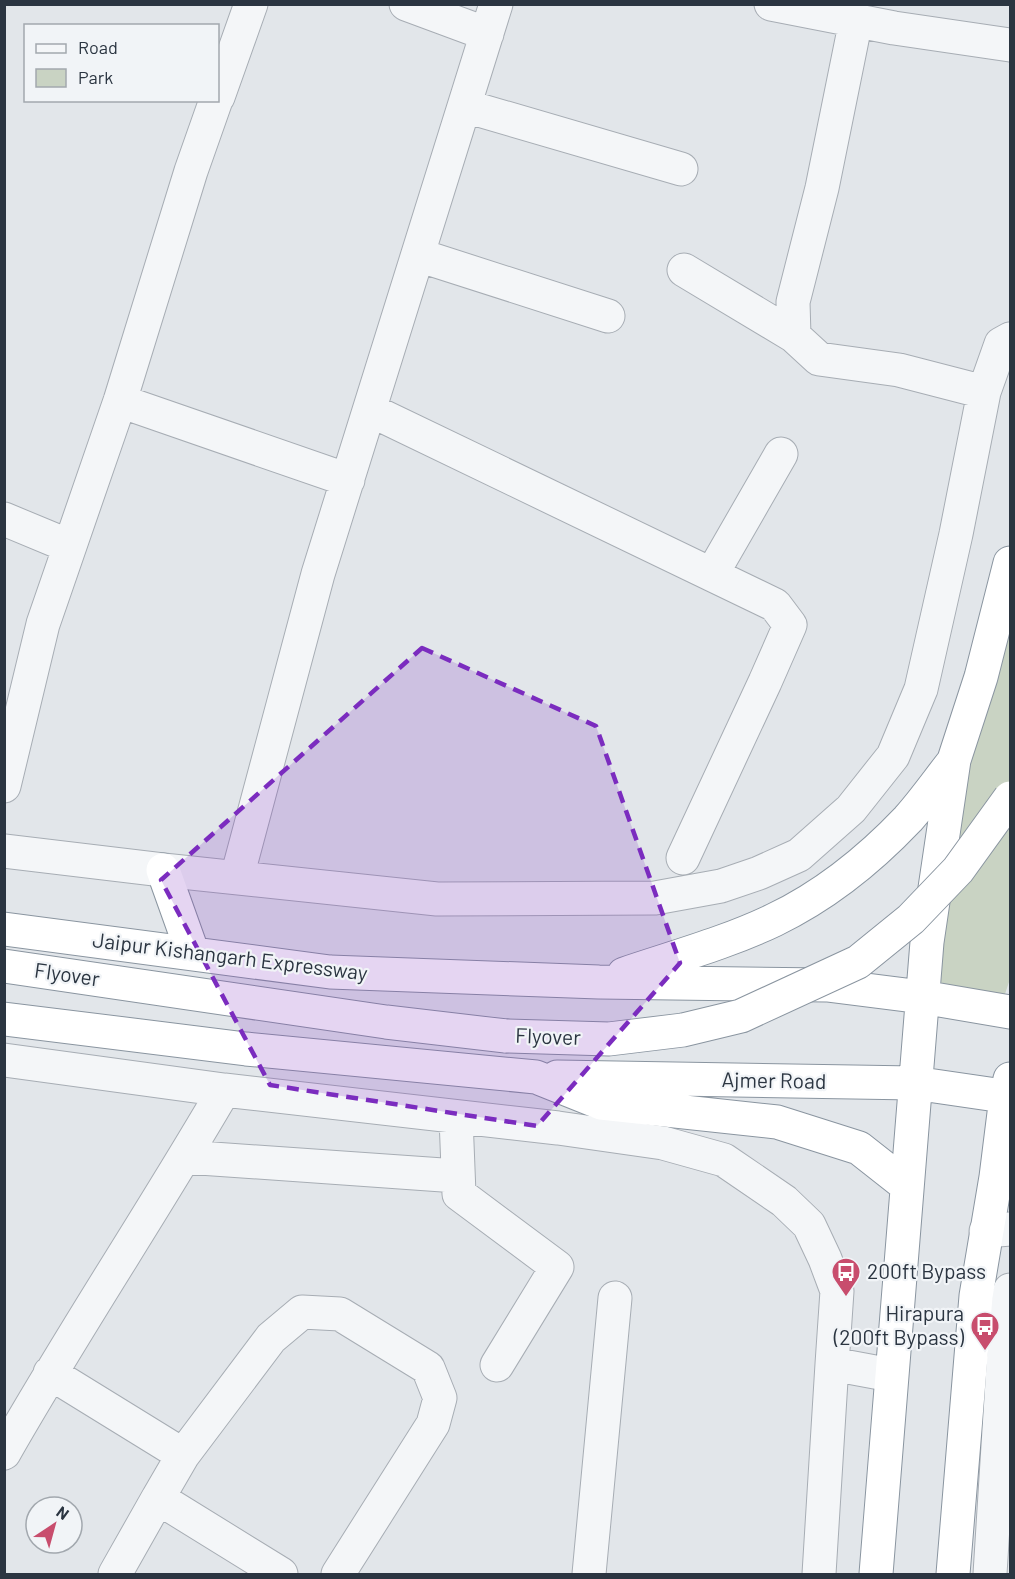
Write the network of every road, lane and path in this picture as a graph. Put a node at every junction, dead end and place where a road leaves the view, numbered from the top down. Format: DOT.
graph roads {
  1 [pos="252,4"];
  2 [pos="405,4"];
  3 [pos="771,4"];
  4 [pos="492,19"];
  5 [pos="856,21"];
  6 [pos="1011,45"];
  7 [pos="219,94"];
  8 [pos="216,102"];
  9 [pos="465,106"];
  10 [pos="681,169"];
  11 [pos="418,255"];
  12 [pos="684,270"];
  13 [pos="608,316"];
  14 [pos="794,336"];
  15 [pos="1011,339"];
  16 [pos="984,392"];
  17 [pos="120,401"];
  18 [pos="370,410"];
  19 [pos="781,454"];
  20 [pos="348,480"];
  21 [pos="4,519"];
  22 [pos="69,546"];
  23 [pos="1011,563"];
  24 [pos="712,574"];
  25 [pos="954,760"];
  26 [pos="4,786"];
  27 [pos="1011,798"];
  28 [pos="4,851"];
  29 [pos="683,858"];
  30 [pos="164,870"];
  31 [pos="237,877"];
  32 [pos="4,929"];
  33 [pos="193,954"];
  34 [pos="4,966"];
  35 [pos="599,982"];
  36 [pos="921,997"];
  37 [pos="1011,1012"];
  38 [pos="4,1020"];
  39 [pos="4,1060"];
  40 [pos="536,1077"];
  41 [pos="914,1083"];
  42 [pos="224,1090"];
  43 [pos="1009,1091"];
  44 [pos="456,1118"];
  45 [pos="185,1157"];
  46 [pos="457,1176"];
  47 [pos="906,1185"];
  48 [pos="998,1230"];
  49 [pos="1011,1290"];
  50 [pos="615,1298"];
  51 [pos="832,1364"];
  52 [pos="496,1365"];
  53 [pos="50,1373"];
  54 [pos="891,1375"];
  55 [pos="4,1453"];
  56 [pos="183,1455"];
  57 [pos="158,1498"];
  58 [pos="115,1575"];
  59 [pos="281,1575"];
  60 [pos="338,1575"];
  61 [pos="589,1575"];
  62 [pos="819,1575"];
  63 [pos="876,1575"];
  64 [pos="953,1575"];
  65 [pos="990,1575"];
  1 -- 7 [label="street"];
  2 -- 4 [label="street"];
  3 -- 5 [label="street"];
  4 -- 9 [label="street"];
  5 -- 6 [label="street"];
  5 -- 14 [label="street"];
  8 -- 17 [label="street"];
  9 -- 10 [label="street"];
  9 -- 11 [label="street"];
  11 -- 13 [label="street"];
  11 -- 18 [label="street"];
  12 -- 14 [label="street"];
  14 -- 16 [label="street"];
  15 -- 16 [label="street"];
  16 -- 31 [label="street"];
  17 -- 20 [label="street"];
  17 -- 22 [label="street"];
  18 -- 20 [label="street"];
  18 -- 24 [label="street"];
  19 -- 24 [label="street"];
  20 -- 31 [label="street"];
  21 -- 22 [label="street"];
  22 -- 26 [label="street"];
  23 -- 25 [label="highway"];
  24 -- 29 [label="street"];
  25 -- 35 [label="highway"];
  25 -- 36 [label="highway"];
  27 -- 34 [label="highway, Flyover, bridge"];
  28 -- 30 [label="street"];
  30 -- 31 [label="street"];
  30 -- 33 [label="highway"];
  32 -- 33 [label="highway, Jaipur Kishangarh Expressway"];
  33 -- 35 [label="highway, Jaipur Kishangarh Expressway"];
  35 -- 36 [label="highway"];
  36 -- 37 [label="highway"];
  36 -- 41 [label="highway"];
  38 -- 40 [label="highway"];
  39 -- 42 [label="street"];
  40 -- 41 [label="highway, Ajmer Road"];
  40 -- 47 [label="highway"];
  41 -- 43 [label="highway, Ajmer Road"];
  41 -- 47 [label="highway"];
  42 -- 44 [label="street"];
  42 -- 45 [label="street"];
  43 -- 48 [label="highway"];
  44 -- 46 [label="street"];
  44 -- 51 [label="street"];
  45 -- 46 [label="street"];
  45 -- 53 [label="street"];
  46 -- 52 [label="street"];
  47 -- 54 [label="highway"];
  48 -- 64 [label="highway"];
  49 -- 65 [label="street"];
  50 -- 61 [label="street"];
  51 -- 54 [label="street"];
  51 -- 62 [label="street"];
  53 -- 55 [label="street"];
  53 -- 56 [label="street"];
  54 -- 63 [label="highway"];
  56 -- 57 [label="street"];
  56 -- 60 [label="street"];
  57 -- 58 [label="street"];
  57 -- 59 [label="street"];
}
